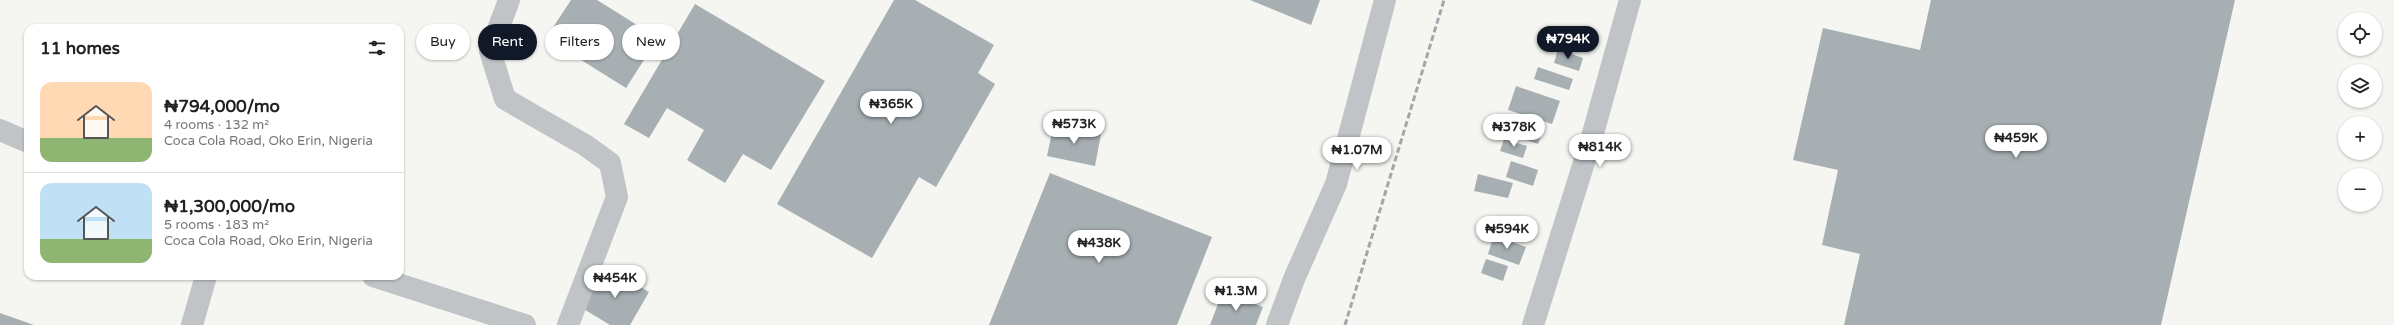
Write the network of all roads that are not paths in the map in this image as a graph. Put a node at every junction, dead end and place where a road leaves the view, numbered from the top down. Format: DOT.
graph roads {
  1 [pos="509,0"];
  2 [pos="1385,0"];
  3 [pos="1630,0"];
  4 [pos="0,130"];
  5 [pos="24,140"];
  6 [pos="205,280"];
  7 [pos="385,280"];
  8 [pos="192,325"];
  9 [pos="525,325"];
  10 [pos="568,325"];
  11 [pos="1277,325"];
  12 [pos="1533,325"];
  1 -- 10 [label="street"];
  2 -- 11 [label="street"];
  3 -- 12 [label="street"];
  4 -- 5 [label="street"];
  6 -- 8 [label="street"];
  7 -- 9 [label="street"];
}
